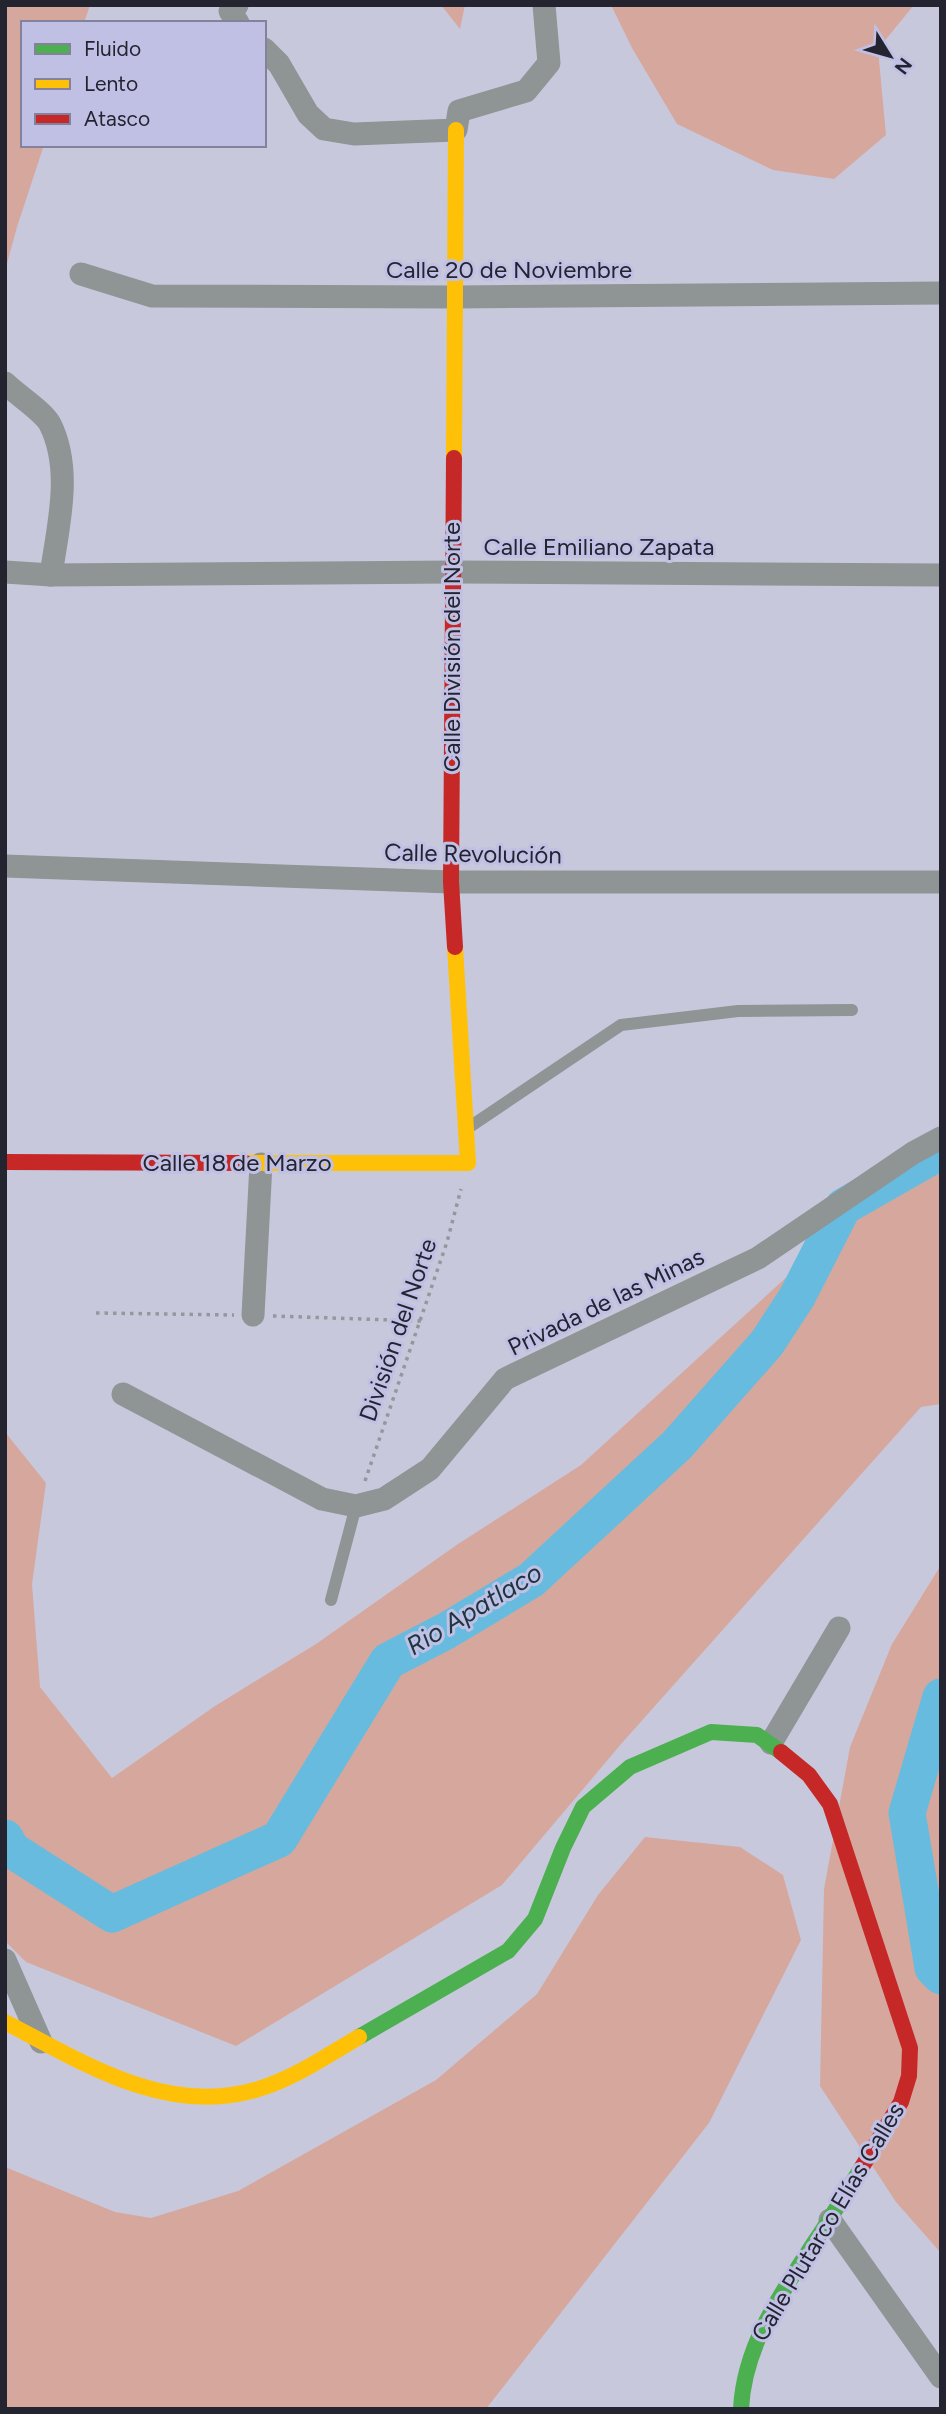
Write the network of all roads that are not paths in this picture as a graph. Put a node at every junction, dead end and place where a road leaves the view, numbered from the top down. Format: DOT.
graph roads {
  1 [pos="237,5"];
  2 [pos="544,5"];
  3 [pos="237,21"];
  4 [pos="266,51"];
  5 [pos="456,130"];
  6 [pos="81,274"];
  7 [pos="941,293"];
  8 [pos="454,297"];
  9 [pos="5,383"];
  10 [pos="5,572"];
  11 [pos="452,572"];
  12 [pos="51,575"];
  13 [pos="941,575"];
  14 [pos="5,866"];
  15 [pos="451,881"];
  16 [pos="941,881"];
  17 [pos="852,1010"];
  18 [pos="464,1130"];
  19 [pos="941,1138"];
  20 [pos="5,1162"];
  21 [pos="468,1163"];
  22 [pos="261,1164"];
  23 [pos="253,1315"];
  24 [pos="122,1394"];
  25 [pos="356,1506"];
  26 [pos="331,1600"];
  27 [pos="839,1628"];
  28 [pos="771,1743"];
  29 [pos="5,1960"];
  30 [pos="5,2022"];
  31 [pos="41,2042"];
  32 [pos="830,2220"];
  33 [pos="941,2377"];
  34 [pos="741,2409"];
  1 -- 3 [label="street"];
  2 -- 5 [label="street"];
  4 -- 5 [label="street"];
  5 -- 8 [label="street, Calle División del Norte"];
  6 -- 8 [label="street, Calle 20 de Noviembre"];
  7 -- 8 [label="street, Calle 20 de Noviembre"];
  8 -- 11 [label="street, Calle División del Norte"];
  9 -- 12 [label="street"];
  10 -- 12 [label="street, Calle Emiliano Zapata"];
  11 -- 12 [label="street, Calle Emiliano Zapata"];
  11 -- 13 [label="street, Calle Emiliano Zapata"];
  11 -- 15 [label="street, Calle División del Norte"];
  14 -- 15 [label="street, Calle Revolución"];
  15 -- 16 [label="street, Calle Revolución"];
  15 -- 18 [label="street, Calle División del Norte"];
  17 -- 18 [label="lane"];
  18 -- 21 [label="street, Calle División del Norte"];
  19 -- 25 [label="street, Privada de las Minas"];
  20 -- 22 [label="street, Calle 18 de Marzo"];
  21 -- 22 [label="street, Calle 18 de Marzo"];
  22 -- 23 [label="street"];
  24 -- 25 [label="street, Privada de las Minas"];
  25 -- 26 [label="lane"];
  27 -- 28 [label="street"];
  28 -- 31 [label="street, Calle Plutarco Elías Calles"];
  28 -- 32 [label="street, Calle Plutarco Elías Calles"];
  29 -- 31 [label="street"];
  30 -- 31 [label="street, Calle Plutarco Elías Calles"];
  32 -- 33 [label="street"];
  32 -- 34 [label="street, Calle Plutarco Elías Calles"];
}
